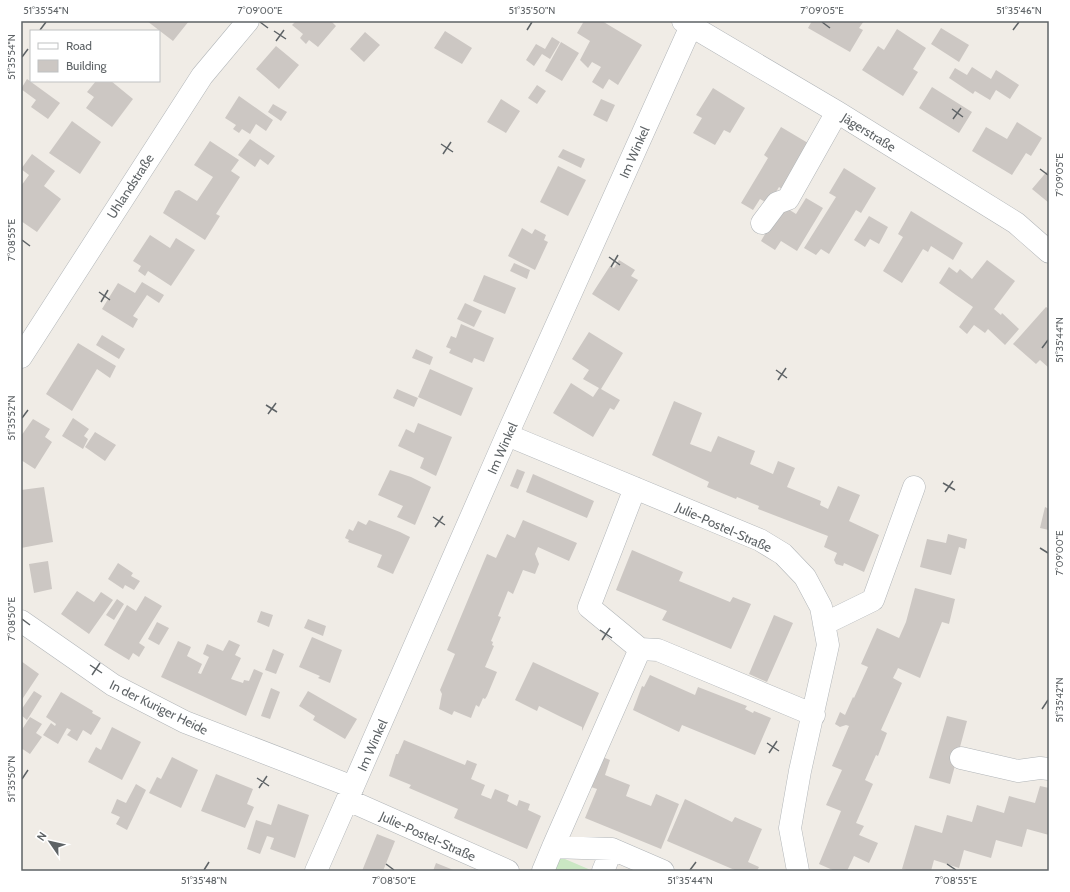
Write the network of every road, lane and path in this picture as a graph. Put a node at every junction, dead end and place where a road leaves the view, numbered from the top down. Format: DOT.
graph roads {
  1 [pos="248,21"];
  2 [pos="687,23"];
  3 [pos="837,112"];
  4 [pos="762,223"];
  5 [pos="1049,252"];
  6 [pos="21,357"];
  7 [pos="507,435"];
  8 [pos="914,487"];
  9 [pos="635,488"];
  10 [pos="21,621"];
  11 [pos="824,624"];
  12 [pos="640,649"];
  13 [pos="814,715"];
  14 [pos="961,758"];
  15 [pos="1049,769"];
  16 [pos="351,793"];
  17 [pos="553,847"];
  18 [pos="612,849"];
  19 [pos="316,871"];
  20 [pos="508,871"];
  21 [pos="543,871"];
  22 [pos="603,871"];
  23 [pos="663,871"];
  24 [pos="798,871"];
  1 -- 6 [label="street, Uhlandstraße"];
  2 -- 3 [label="street, Jägerstraße"];
  2 -- 7 [label="street, Im Winkel"];
  3 -- 4 [label="street"];
  3 -- 5 [label="street, Jägerstraße"];
  7 -- 9 [label="street, Julie-Postel-Straße"];
  7 -- 16 [label="street, Im Winkel"];
  8 -- 11 [label="street"];
  9 -- 11 [label="street, Julie-Postel-Straße"];
  9 -- 12 [label="street"];
  10 -- 16 [label="street, In der Kuriger Heide"];
  11 -- 13 [label="street, Julie-Postel-Straße"];
  12 -- 13 [label="street"];
  12 -- 17 [label="street"];
  13 -- 24 [label="street, Julie-Postel-Straße"];
  14 -- 15 [label="street"];
  16 -- 19 [label="street, Im Winkel"];
  16 -- 20 [label="street, Julie-Postel-Straße"];
  17 -- 18 [label="street"];
  17 -- 21 [label="street"];
  18 -- 22 [label="street"];
  18 -- 23 [label="street"];
}
